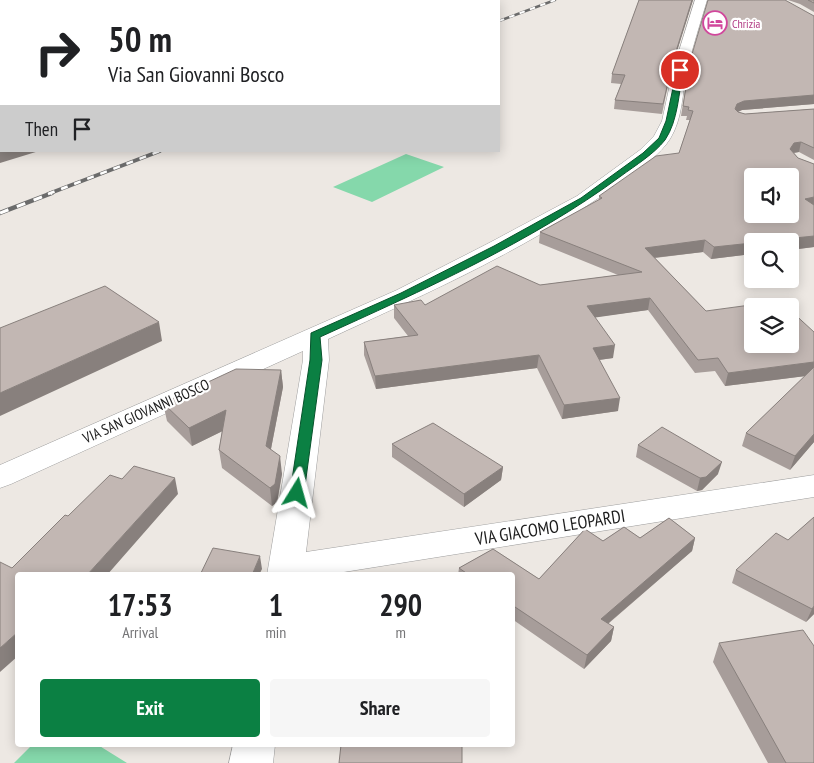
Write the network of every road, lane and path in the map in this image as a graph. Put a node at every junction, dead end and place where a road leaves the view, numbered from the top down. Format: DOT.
graph roads {
  1 [pos="701,0"];
  2 [pos="315,335"];
  3 [pos="0,477"];
  4 [pos="814,486"];
  5 [pos="286,572"];
  6 [pos="254,747"];
  7 [pos="251,763"];
  1 -- 2 [label="street, VIA SAN GIOVANNI BOSCO"];
  2 -- 3 [label="street, VIA SAN GIOVANNI BOSCO"];
  2 -- 5 [label="street"];
  4 -- 5 [label="street, VIA GIACOMO LEOPARDI"];
  6 -- 7 [label="street"];
}
